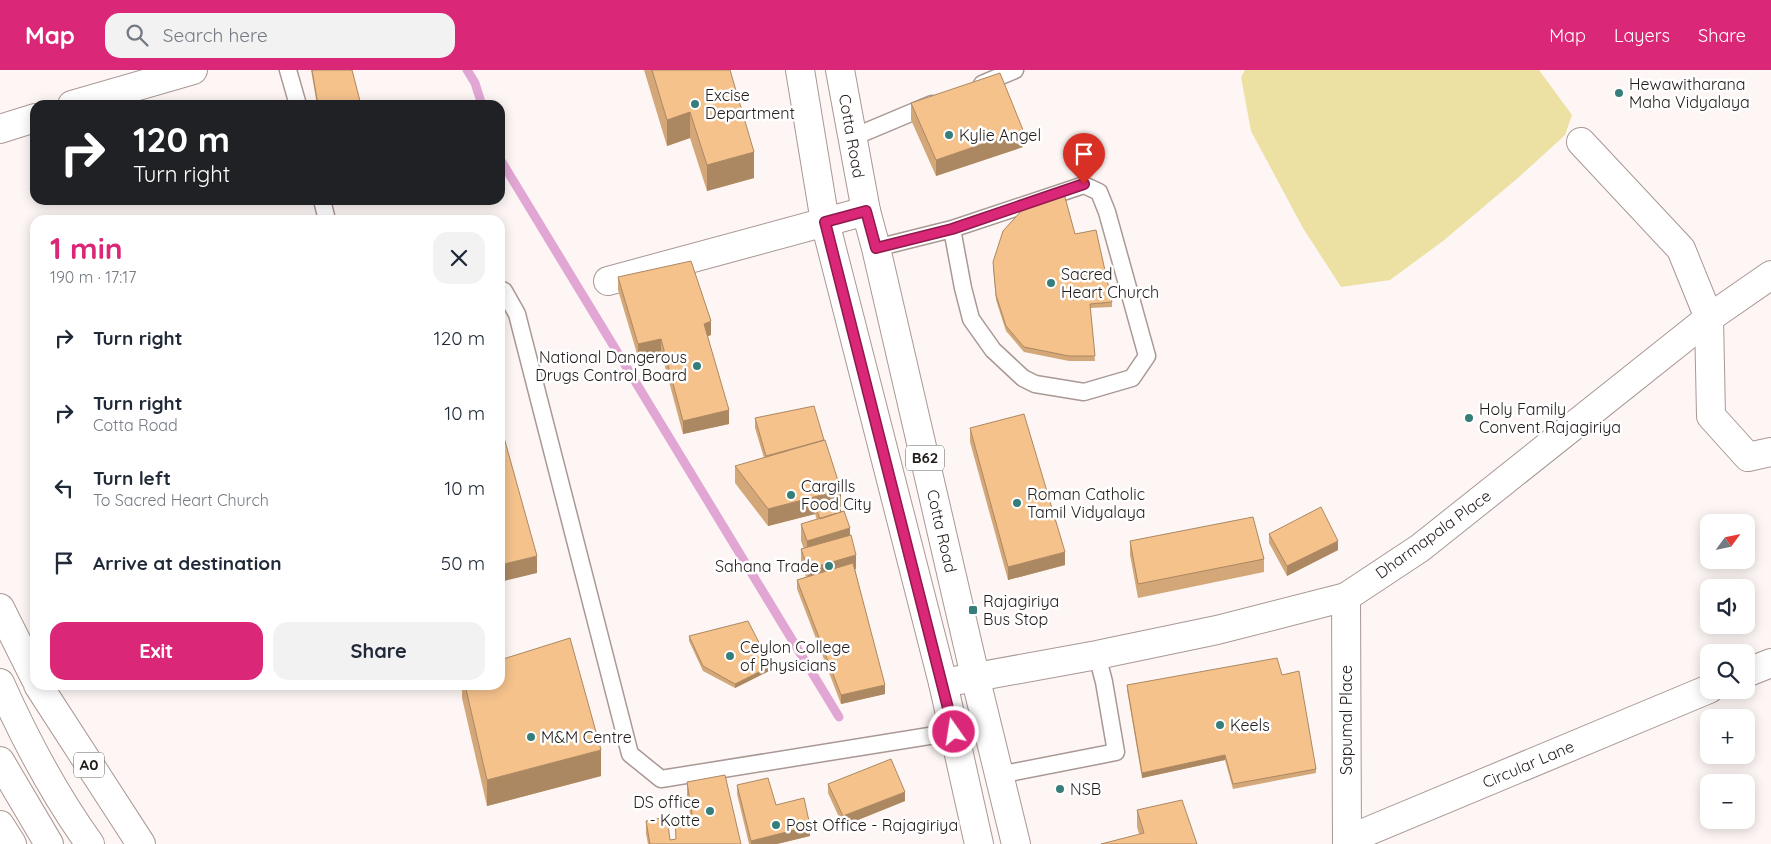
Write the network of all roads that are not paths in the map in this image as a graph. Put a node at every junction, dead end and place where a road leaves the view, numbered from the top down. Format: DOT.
graph roads {
  1 [pos="193,70"];
  2 [pos="288,70"];
  3 [pos="800,70"];
  4 [pos="840,70"];
  5 [pos="1015,70"];
  6 [pos="970,89"];
  7 [pos="89,100"];
  8 [pos="297,100"];
  9 [pos="942,100"];
  10 [pos="30,120"];
  11 [pos="0,129"];
  12 [pos="851,138"];
  13 [pos="1581,142"];
  14 [pos="866,211"];
  15 [pos="825,222"];
  16 [pos="952,229"];
  17 [pos="876,248"];
  18 [pos="1771,275"];
  19 [pos="608,281"];
  20 [pos="505,293"];
  21 [pos="1709,318"];
  22 [pos="1771,452"];
  23 [pos="1346,596"];
  24 [pos="0,608"];
  25 [pos="1097,656"];
  26 [pos="1771,663"];
  27 [pos="30,668"];
  28 [pos="1755,669"];
  29 [pos="975,676"];
  30 [pos="0,683"];
  31 [pos="942,683"];
  32 [pos="41,690"];
  33 [pos="1700,693"];
  34 [pos="954,732"];
  35 [pos="0,761"];
  36 [pos="999,775"];
  37 [pos="0,825"];
  38 [pos="1347,842"];
  39 [pos="12,844"];
  40 [pos="49,844"];
  41 [pos="90,844"];
  42 [pos="141,844"];
  43 [pos="979,844"];
  44 [pos="1016,844"];
  1 -- 7 [label="main road"];
  2 -- 8 [label="lane"];
  3 -- 15 [label="main road, B62"];
  4 -- 12 [label="main road, Cotta Road / B62"];
  5 -- 6 [label="lane"];
  9 -- 12 [label="lane"];
  10 -- 11 [label="main road"];
  12 -- 14 [label="main road, Cotta Road / B62"];
  13 -- 21 [label="main road"];
  14 -- 15 [label="main road"];
  14 -- 17 [label="main road, Cotta Road / B62"];
  15 -- 19 [label="main road"];
  15 -- 31 [label="main road, B62"];
  16 -- 16 [label="lane"];
  16 -- 17 [label="lane"];
  17 -- 29 [label="main road, Cotta Road / B62"];
  18 -- 21 [label="main road, Dharmapala Place"];
  20 -- 34 [label="lane"];
  21 -- 22 [label="main road"];
  21 -- 23 [label="main road, Dharmapala Place"];
  23 -- 25 [label="main road, Dharmapala Place"];
  23 -- 38 [label="main road, Sapumal Place"];
  24 -- 27 [label="main road"];
  25 -- 29 [label="main road, Dharmapala Place"];
  25 -- 36 [label="lane"];
  26 -- 28 [label="main road"];
  29 -- 31 [label="main road, Dharmapala Place"];
  29 -- 36 [label="main road, Cotta Road / B62"];
  30 -- 41 [label="main road"];
  31 -- 34 [label="main road, B62"];
  32 -- 42 [label="main road, A0"];
  33 -- 38 [label="main road, Circular Lane"];
  34 -- 43 [label="main road, B62"];
  35 -- 40 [label="main road"];
  36 -- 44 [label="main road, Cotta Road / B62"];
  37 -- 39 [label="main road"];
}
